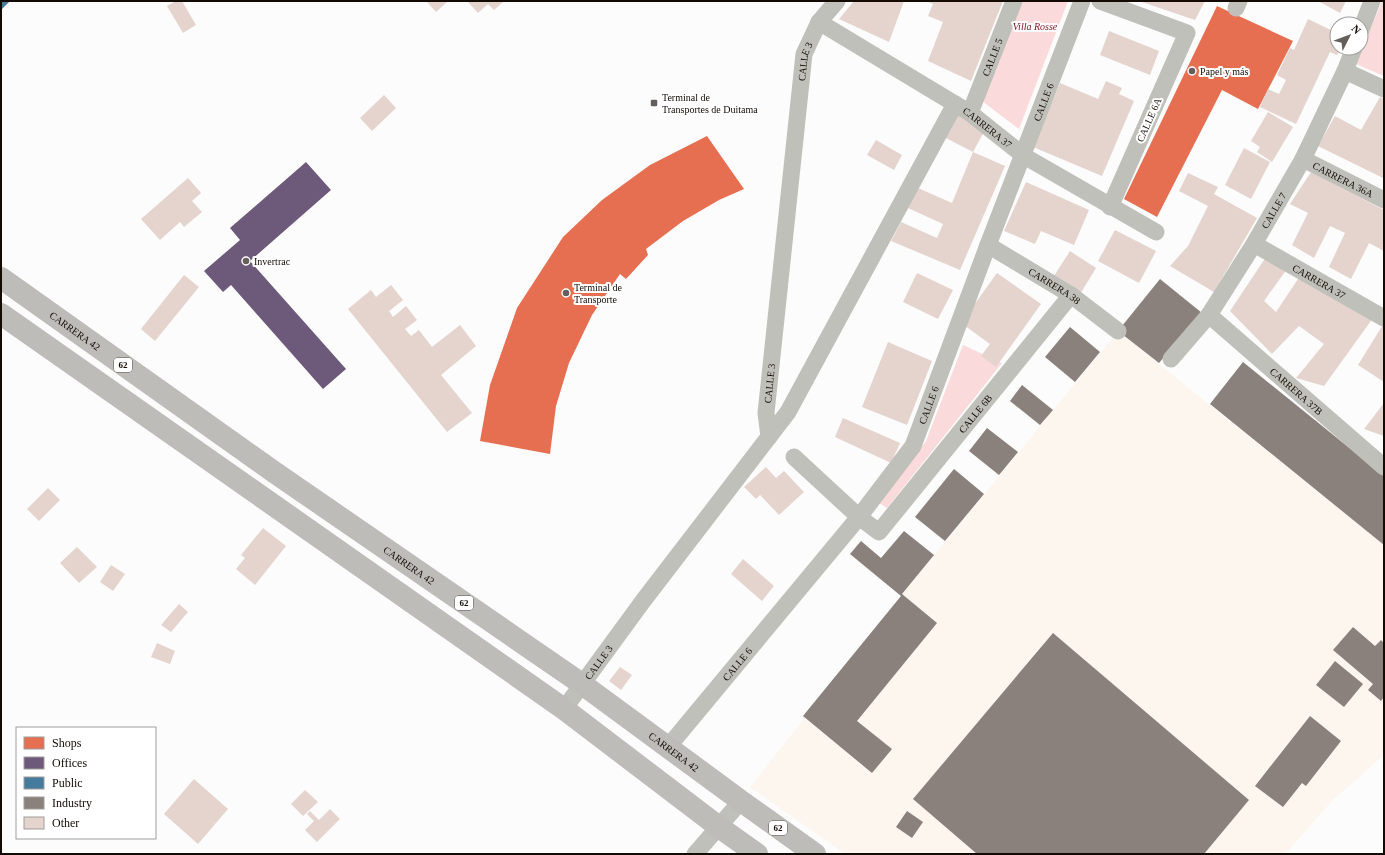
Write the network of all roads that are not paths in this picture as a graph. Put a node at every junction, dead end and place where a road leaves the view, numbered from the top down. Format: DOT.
graph roads {
  1 [pos="837,1"];
  2 [pos="1014,1"];
  3 [pos="1082,1"];
  4 [pos="1100,1"];
  5 [pos="1372,1"];
  6 [pos="1366,16"];
  7 [pos="820,22"];
  8 [pos="1351,56"];
  9 [pos="1345,71"];
  10 [pos="1384,89"];
  11 [pos="955,104"];
  12 [pos="970,113"];
  13 [pos="1024,156"];
  14 [pos="1303,159"];
  15 [pos="1384,200"];
  16 [pos="1110,207"];
  17 [pos="1156,232"];
  18 [pos="1254,244"];
  19 [pos="988,245"];
  20 [pos="1,278"];
  21 [pos="1071,294"];
  22 [pos="1,314"];
  23 [pos="1209,315"];
  24 [pos="1384,318"];
  25 [pos="1118,331"];
  26 [pos="1171,360"];
  27 [pos="769,437"];
  28 [pos="1364,450"];
  29 [pos="1384,455"];
  30 [pos="794,457"];
  31 [pos="1384,467"];
  32 [pos="859,517"];
  33 [pos="582,684"];
  34 [pos="564,709"];
  35 [pos="668,747"];
  36 [pos="741,801"];
  37 [pos="719,827"];
  38 [pos="695,854"];
  39 [pos="757,854"];
  40 [pos="815,854"];
  1 -- 7 [label="street, CALLE 3"];
  2 -- 12 [label="street, CALLE 5"];
  3 -- 13 [label="street, CALLE 6"];
  4 -- 16 [label="street, CALLE 6A"];
  5 -- 6 [label="street"];
  7 -- 11 [label="street, CARRERA 37"];
  7 -- 27 [label="street, CALLE 3"];
  8 -- 9 [label="street, CALLE 7"];
  9 -- 10 [label="street"];
  9 -- 14 [label="street, CALLE 7"];
  11 -- 12 [label="street, CARRERA 37"];
  11 -- 27 [label="street"];
  12 -- 13 [label="street, CARRERA 37"];
  13 -- 16 [label="street, CARRERA 37"];
  13 -- 19 [label="street, CALLE 6"];
  14 -- 15 [label="street, CARRERA 36A"];
  14 -- 18 [label="street, CALLE 7"];
  16 -- 17 [label="street, CARRERA 37"];
  18 -- 23 [label="street, CALLE 7"];
  18 -- 24 [label="street, CARRERA 37"];
  19 -- 21 [label="street, CARRERA 38"];
  19 -- 32 [label="street, CALLE 6"];
  20 -- 33 [label="highway, CARRERA 42 / 62"];
  21 -- 25 [label="street, CARRERA 38"];
  21 -- 32 [label="street, CALLE 6B"];
  22 -- 34 [label="highway"];
  23 -- 26 [label="street, CALLE 7"];
  23 -- 28 [label="street, CARRERA 37B"];
  27 -- 33 [label="street, CALLE 3"];
  28 -- 29 [label="street"];
  28 -- 31 [label="street, CARRERA 37B"];
  30 -- 32 [label="street"];
  32 -- 35 [label="street, CALLE 6"];
  33 -- 34 [label="street, CALLE 3"];
  33 -- 35 [label="highway, CARRERA 42 / 62"];
  34 -- 37 [label="highway"];
  35 -- 36 [label="highway, CARRERA 42 / 62"];
  36 -- 37 [label="street"];
  36 -- 40 [label="highway, CARRERA 42 / 62"];
  37 -- 38 [label="street"];
  37 -- 39 [label="highway"];
}
